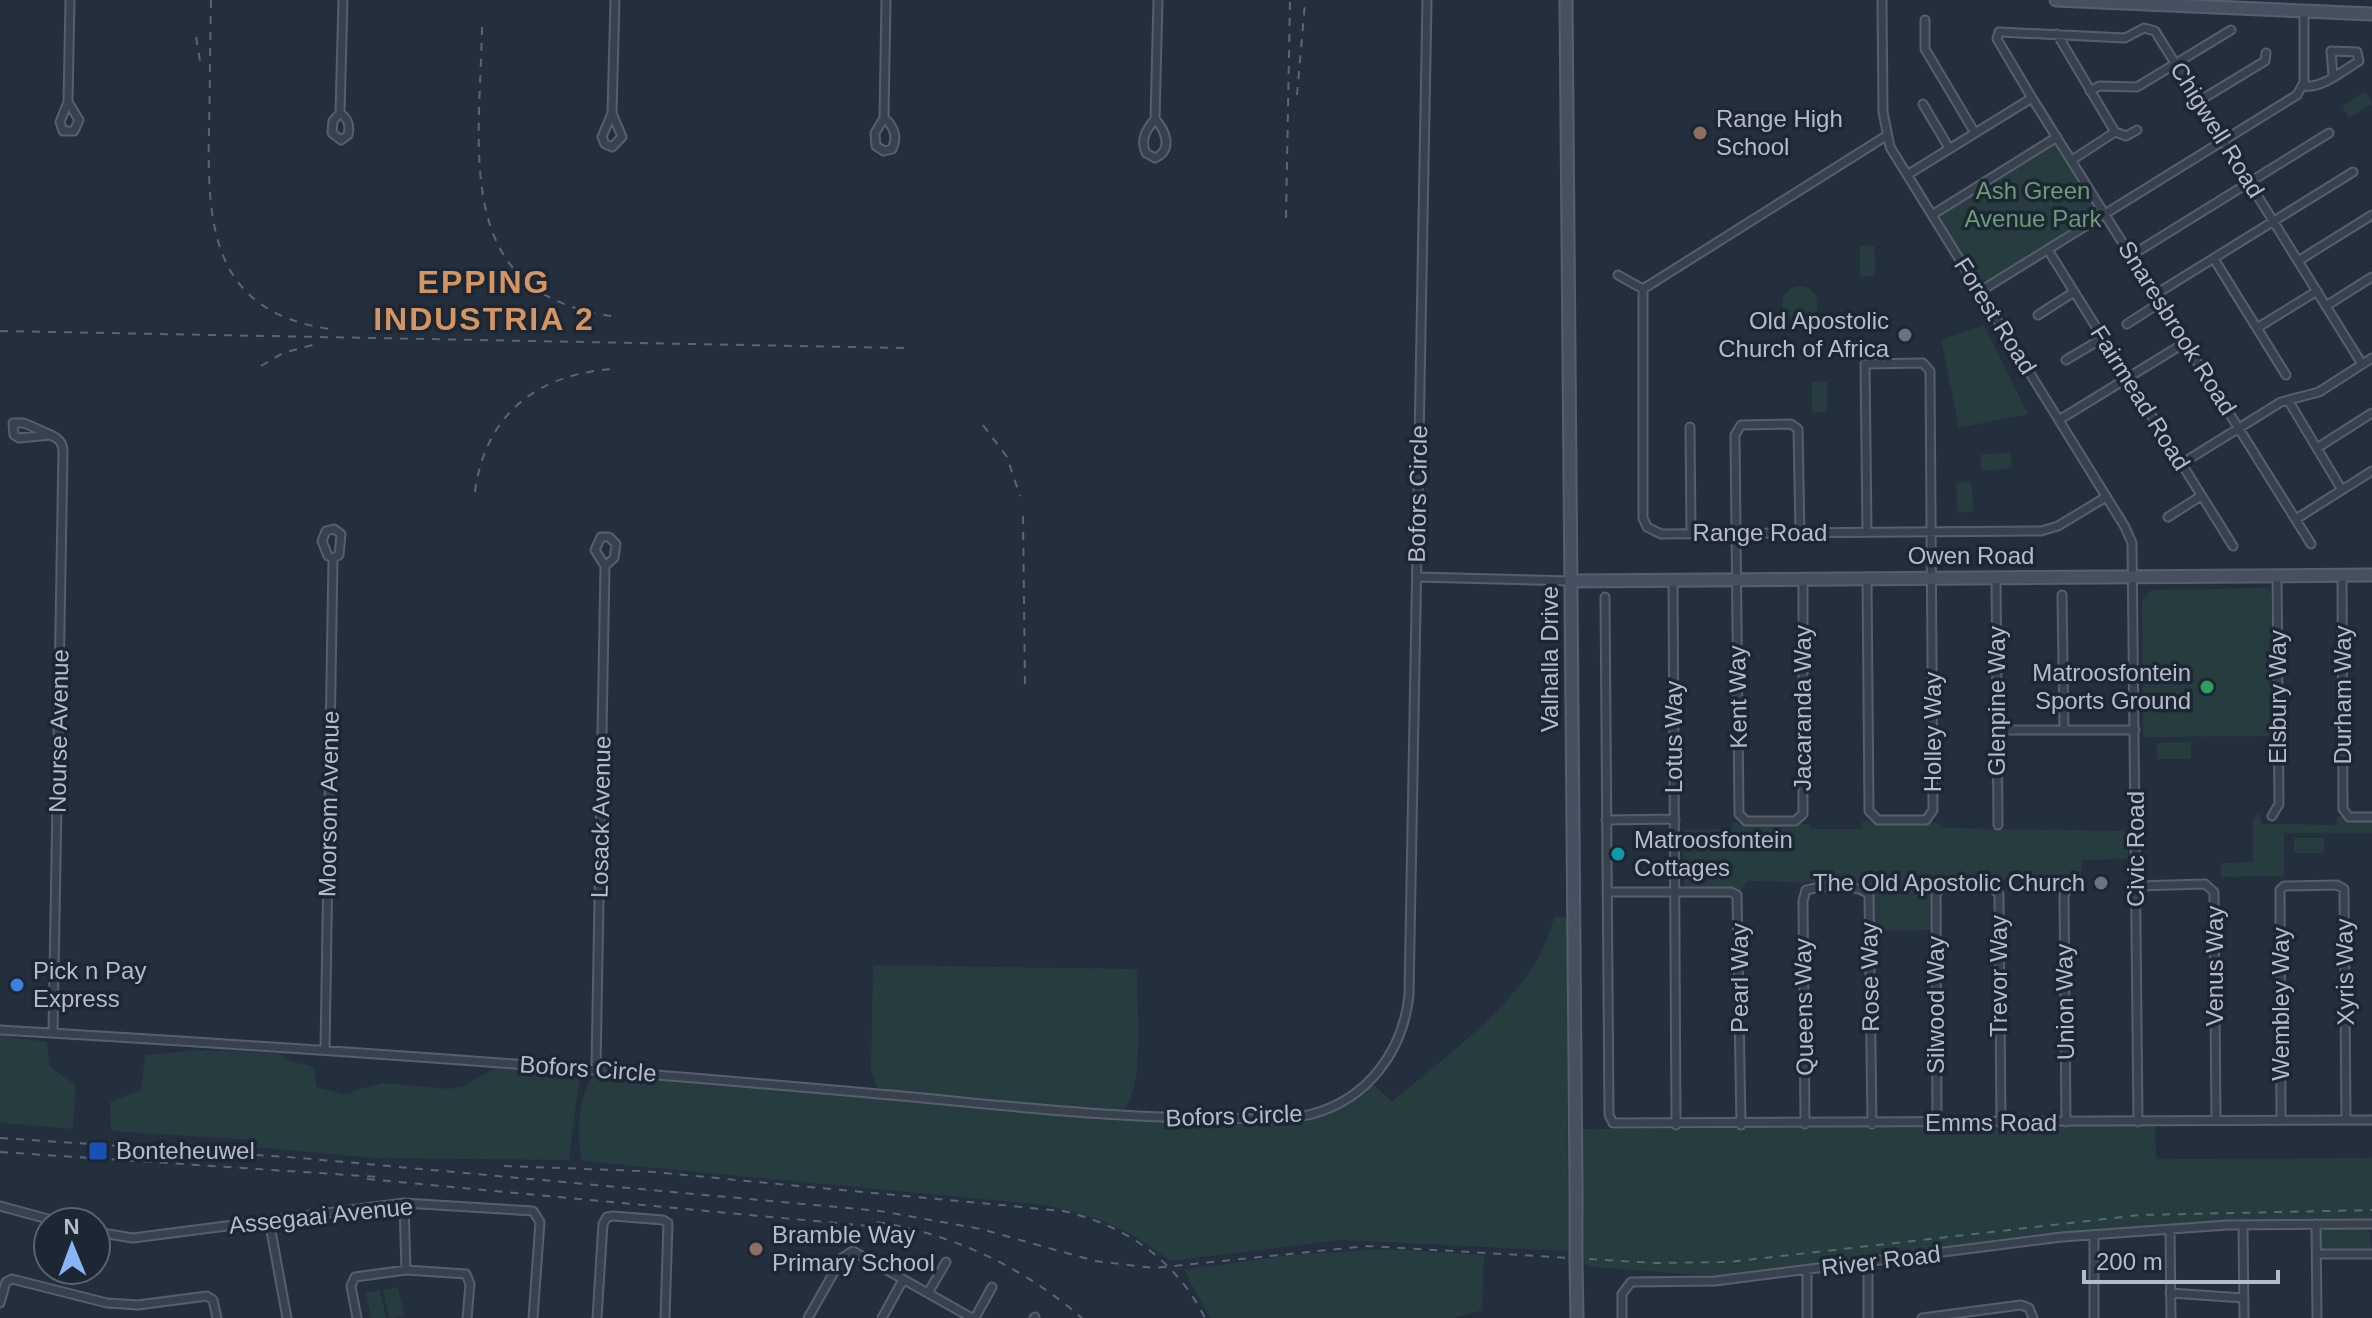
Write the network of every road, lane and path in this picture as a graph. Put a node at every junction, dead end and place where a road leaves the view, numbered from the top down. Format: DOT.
graph roads {
  1 [pos="70,0"];
  2 [pos="343,0"];
  3 [pos="615,0"];
  4 [pos="886,0"];
  5 [pos="1158,0"];
  6 [pos="1427,0"];
  7 [pos="1566,0"];
  8 [pos="1882,0"];
  9 [pos="2056,0"];
  10 [pos="2304,13"];
  11 [pos="2372,14"];
  12 [pos="1925,20"];
  13 [pos="2231,30"];
  14 [pos="2001,31"];
  15 [pos="2057,34"];
  16 [pos="2266,53"];
  17 [pos="2175,64"];
  18 [pos="2333,76"];
  19 [pos="2303,86"];
  20 [pos="2090,91"];
  21 [pos="2032,98"];
  22 [pos="2199,101"];
  23 [pos="68,102"];
  24 [pos="1923,104"];
  25 [pos="340,113"];
  26 [pos="612,113"];
  27 [pos="884,118"];
  28 [pos="1155,119"];
  29 [pos="2137,130"];
  30 [pos="2115,132"];
  31 [pos="1975,133"];
  32 [pos="2329,133"];
  33 [pos="1886,136"];
  34 [pos="2057,137"];
  35 [pos="2223,141"];
  36 [pos="1949,148"];
  37 [pos="2072,160"];
  38 [pos="2353,172"];
  39 [pos="1907,175"];
  40 [pos="2250,183"];
  41 [pos="2106,213"];
  42 [pos="1932,215"];
  43 [pos="2370,219"];
  44 [pos="2274,221"];
  45 [pos="2048,250"];
  46 [pos="2132,255"];
  47 [pos="2214,259"];
  48 [pos="2298,261"];
  49 [pos="1618,275"];
  50 [pos="2372,277"];
  51 [pos="1643,289"];
  52 [pos="2317,291"];
  53 [pos="1979,292"];
  54 [pos="2074,292"];
  55 [pos="2159,298"];
  56 [pos="2326,306"];
  57 [pos="2038,315"];
  58 [pos="2127,324"];
  59 [pos="2257,328"];
  60 [pos="2103,338"];
  61 [pos="2186,342"];
  62 [pos="2372,358"];
  63 [pos="2066,360"];
  64 [pos="2362,364"];
  65 [pos="2286,375"];
  66 [pos="2127,378"];
  67 [pos="2288,400"];
  68 [pos="2372,413"];
  69 [pos="2059,420"];
  70 [pos="1690,427"];
  71 [pos="2240,428"];
  72 [pos="51,435"];
  73 [pos="2317,448"];
  74 [pos="2181,464"];
  75 [pos="2372,471"];
  76 [pos="2342,490"];
  77 [pos="2201,496"];
  78 [pos="2106,497"];
  79 [pos="2168,517"];
  80 [pos="2296,519"];
  81 [pos="1867,532"];
  82 [pos="1931,532"];
  83 [pos="1691,533"];
  84 [pos="1737,533"];
  85 [pos="1800,533"];
  86 [pos="2311,544"];
  87 [pos="2233,546"];
  88 [pos="333,558"];
  89 [pos="605,566"];
  90 [pos="2372,575"];
  91 [pos="2277,576"];
  92 [pos="2342,576"];
  93 [pos="1417,577"];
  94 [pos="1996,577"];
  95 [pos="2134,577"];
  96 [pos="1932,578"];
  97 [pos="1867,579"];
  98 [pos="1737,580"];
  99 [pos="1803,580"];
  100 [pos="1571,581"];
  101 [pos="1673,581"];
  102 [pos="2062,595"];
  103 [pos="1605,597"];
  104 [pos="1595,607"];
  105 [pos="1605,607"];
  106 [pos="1997,730"];
  107 [pos="2064,730"];
  108 [pos="2135,730"];
  109 [pos="1739,814"];
  110 [pos="2272,816"];
  111 [pos="2372,817"];
  112 [pos="1675,819"];
  113 [pos="1606,820"];
  114 [pos="1998,825"];
  115 [pos="2070,884"];
  116 [pos="2136,886"];
  117 [pos="2281,887"];
  118 [pos="1939,888"];
  119 [pos="1806,890"];
  120 [pos="1607,892"];
  121 [pos="1676,892"];
  122 [pos="0,1030"];
  123 [pos="53,1033"];
  124 [pos="325,1050"];
  125 [pos="596,1068"];
  126 [pos="2281,1120"];
  127 [pos="2346,1120"];
  128 [pos="2372,1120"];
  129 [pos="2216,1121"];
  130 [pos="2066,1122"];
  131 [pos="2138,1122"];
  132 [pos="1937,1123"];
  133 [pos="2001,1123"];
  134 [pos="1805,1124"];
  135 [pos="1872,1124"];
  136 [pos="1676,1125"];
  137 [pos="1741,1125"];
  138 [pos="404,1203"];
  139 [pos="0,1206"];
  140 [pos="32,1215"];
  141 [pos="269,1220"];
  142 [pos="2316,1224"];
  143 [pos="2372,1224"];
  144 [pos="2243,1225"];
  145 [pos="2170,1229"];
  146 [pos="112,1235"];
  147 [pos="2094,1235"];
  148 [pos="2317,1254"];
  149 [pos="2372,1254"];
  150 [pos="946,1262"];
  151 [pos="1868,1262"];
  152 [pos="406,1270"];
  153 [pos="1807,1270"];
  154 [pos="903,1280"];
  155 [pos="992,1287"];
  156 [pos="928,1293"];
  157 [pos="2170,1293"];
  158 [pos="2244,1298"];
  159 [pos="0,1303"];
  160 [pos="960,1315"];
  161 [pos="217,1318"];
  162 [pos="287,1318"];
  163 [pos="357,1318"];
  164 [pos="467,1318"];
  165 [pos="533,1318"];
  166 [pos="597,1318"];
  167 [pos="665,1318"];
  168 [pos="808,1318"];
  169 [pos="882,1318"];
  170 [pos="974,1318"];
  171 [pos="1577,1318"];
  172 [pos="1622,1318"];
  173 [pos="1807,1318"];
  174 [pos="1868,1318"];
  175 [pos="1922,1318"];
  176 [pos="2033,1318"];
  177 [pos="2094,1318"];
  178 [pos="2171,1318"];
  179 [pos="2244,1318"];
  180 [pos="2317,1318"];
  1 -- 23 [label="street"];
  2 -- 25 [label="street"];
  3 -- 26 [label="street"];
  4 -- 27 [label="street"];
  5 -- 28 [label="street"];
  6 -- 93 [label="street, Bofors Circle"];
  7 -- 100 [label="main road, Valhalla Drive"];
  8 -- 33 [label="street, Forest Road"];
  9 -- 10 [label="main road"];
  10 -- 11 [label="main road"];
  10 -- 19 [label="street"];
  12 -- 31 [label="street"];
  13 -- 17 [label="street"];
  14 -- 15 [label="street, Chigwell Road"];
  14 -- 21 [label="street, Snaresbrook Road"];
  15 -- 17 [label="street, Chigwell Road"];
  15 -- 20 [label="street"];
  16 -- 22 [label="street"];
  17 -- 20 [label="street"];
  17 -- 22 [label="street, Chigwell Road"];
  18 -- 18 [label="street"];
  18 -- 19 [label="street"];
  19 -- 35 [label="street"];
  20 -- 30 [label="street"];
  21 -- 31 [label="street"];
  21 -- 34 [label="street, Snaresbrook Road"];
  22 -- 35 [label="street, Chigwell Road"];
  24 -- 36 [label="street"];
  28 -- 28 [label="street"];
  29 -- 30 [label="street"];
  30 -- 37 [label="street"];
  31 -- 36 [label="street"];
  32 -- 40 [label="street"];
  33 -- 39 [label="street, Forest Road"];
  33 -- 51 [label="street"];
  34 -- 37 [label="street, Snaresbrook Road"];
  34 -- 42 [label="street"];
  35 -- 40 [label="street, Chigwell Road"];
  35 -- 41 [label="street"];
  36 -- 39 [label="street"];
  37 -- 41 [label="street, Snaresbrook Road"];
  38 -- 44 [label="street"];
  39 -- 42 [label="street, Forest Road"];
  40 -- 44 [label="street, Chigwell Road"];
  40 -- 46 [label="street"];
  41 -- 45 [label="street"];
  41 -- 46 [label="street, Snaresbrook Road"];
  42 -- 53 [label="street, Forest Road"];
  43 -- 48 [label="street"];
  44 -- 47 [label="street"];
  44 -- 48 [label="street, Chigwell Road"];
  45 -- 53 [label="street"];
  45 -- 54 [label="street, Fairmead Road"];
  46 -- 55 [label="street, Snaresbrook Road"];
  47 -- 55 [label="street"];
  47 -- 59 [label="street"];
  48 -- 52 [label="street, Chigwell Road"];
  49 -- 51 [label="street"];
  50 -- 56 [label="street"];
  51 -- 83 [label="street, Range Road"];
  52 -- 56 [label="street, Chigwell Road"];
  52 -- 59 [label="street"];
  53 -- 69 [label="street, Forest Road"];
  54 -- 57 [label="street"];
  54 -- 60 [label="street, Fairmead Road"];
  55 -- 58 [label="street"];
  55 -- 61 [label="street, Snaresbrook Road"];
  56 -- 64 [label="street, Chigwell Road"];
  59 -- 65 [label="street"];
  60 -- 63 [label="street"];
  60 -- 66 [label="street, Fairmead Road"];
  61 -- 66 [label="street"];
  61 -- 71 [label="street, Snaresbrook Road"];
  62 -- 64 [label="street"];
  64 -- 67 [label="street"];
  66 -- 69 [label="street"];
  66 -- 74 [label="street, Fairmead Road"];
  67 -- 71 [label="street"];
  67 -- 73 [label="street"];
  68 -- 73 [label="street"];
  69 -- 78 [label="street, Forest Road"];
  70 -- 83 [label="street"];
  71 -- 74 [label="street"];
  71 -- 80 [label="street, Snaresbrook Road"];
  72 -- 72 [label="street"];
  72 -- 123 [label="street, Nourse Avenue"];
  73 -- 76 [label="street"];
  74 -- 77 [label="street, Fairmead Road"];
  75 -- 76 [label="street"];
  76 -- 80 [label="street"];
  77 -- 79 [label="street"];
  77 -- 87 [label="street, Fairmead Road"];
  78 -- 82 [label="street, Range Road"];
  78 -- 95 [label="street, Forest Road"];
  80 -- 86 [label="street, Snaresbrook Road"];
  81 -- 82 [label="street, Range Road"];
  81 -- 82 [label="street"];
  81 -- 85 [label="street, Range Road"];
  82 -- 96 [label="street"];
  83 -- 84 [label="street, Range Road"];
  84 -- 85 [label="street, Range Road"];
  84 -- 85 [label="street, Kent Way"];
  84 -- 98 [label="street, Kent Way"];
  88 -- 124 [label="street, Moorsom Avenue"];
  89 -- 125 [label="street, Losack Avenue"];
  90 -- 92 [label="main road, Owen Road"];
  91 -- 92 [label="main road, Owen Road"];
  91 -- 95 [label="main road, Owen Road"];
  91 -- 110 [label="street, Elsbury Way"];
  92 -- 111 [label="street, Durham Way"];
  93 -- 100 [label="street"];
  93 -- 125 [label="street, Bofors Circle"];
  94 -- 95 [label="main road, Owen Road"];
  94 -- 96 [label="main road, Owen Road"];
  94 -- 106 [label="street, Glenpine Way"];
  95 -- 108 [label="street, Civic Road"];
  96 -- 97 [label="main road, Owen Road"];
  96 -- 97 [label="street, Holley Way"];
  97 -- 99 [label="main road, Owen Road"];
  98 -- 99 [label="main road, Owen Road"];
  98 -- 101 [label="main road, Owen Road"];
  98 -- 109 [label="street, Kent Way"];
  99 -- 109 [label="street, Jacaranda Way"];
  100 -- 101 [label="main road, Owen Road"];
  100 -- 171 [label="main road, Valhalla Drive, bridge"];
  101 -- 112 [label="street, Lotus Way"];
  102 -- 107 [label="street"];
  103 -- 105 [label="street"];
  104 -- 105 [label="street"];
  105 -- 113 [label="street"];
  106 -- 107 [label="street"];
  106 -- 114 [label="street, Glenpine Way"];
  107 -- 108 [label="street"];
  108 -- 116 [label="street, Civic Road"];
  112 -- 113 [label="street"];
  112 -- 121 [label="street, Lotus Way"];
  113 -- 120 [label="street"];
  115 -- 130 [label="street, Union Way"];
  116 -- 129 [label="street, Venus Way"];
  116 -- 131 [label="street, Civic Road"];
  117 -- 126 [label="street, Wembley Way"];
  117 -- 127 [label="street, Xyris Way"];
  118 -- 132 [label="street, Silwood Way"];
  118 -- 133 [label="street, Trevor Way"];
  119 -- 134 [label="street, Queens Way"];
  119 -- 135 [label="street, Rose Way"];
  120 -- 121 [label="street, Pearl Way"];
  120 -- 136 [label="street, Emms Road"];
  121 -- 136 [label="street, Lotus Way"];
  121 -- 137 [label="street, Pearl Way"];
  122 -- 123 [label="street, Bofors Circle"];
  123 -- 124 [label="street, Bofors Circle"];
  124 -- 125 [label="street, Bofors Circle"];
  126 -- 127 [label="street, Emms Road"];
  126 -- 129 [label="street, Emms Road"];
  127 -- 128 [label="street, Emms Road"];
  129 -- 131 [label="street, Emms Road"];
  130 -- 131 [label="street, Emms Road"];
  130 -- 133 [label="street, Emms Road"];
  132 -- 133 [label="street, Emms Road"];
  132 -- 135 [label="street, Emms Road"];
  134 -- 135 [label="street, Emms Road"];
  134 -- 137 [label="street, Emms Road"];
  136 -- 137 [label="street, Emms Road"];
  138 -- 141 [label="street, Assegaai Avenue"];
  138 -- 152 [label="street"];
  138 -- 165 [label="street, Assegaai Avenue"];
  139 -- 140 [label="street"];
  141 -- 146 [label="street, Assegaai Avenue"];
  141 -- 162 [label="street"];
  142 -- 143 [label="street, River Road"];
  142 -- 144 [label="street, River Road"];
  142 -- 148 [label="street"];
  144 -- 145 [label="street, River Road"];
  144 -- 158 [label="street"];
  145 -- 147 [label="street, River Road"];
  145 -- 157 [label="street"];
  147 -- 151 [label="street, River Road"];
  147 -- 177 [label="street"];
  148 -- 149 [label="street"];
  148 -- 180 [label="street"];
  150 -- 156 [label="street"];
  151 -- 153 [label="street, River Road"];
  151 -- 174 [label="street"];
  152 -- 163 [label="street"];
  152 -- 164 [label="street"];
  153 -- 172 [label="street, River Road"];
  153 -- 173 [label="street"];
  154 -- 156 [label="street"];
  154 -- 168 [label="street"];
  154 -- 169 [label="street"];
  155 -- 170 [label="street"];
  156 -- 160 [label="street"];
  157 -- 158 [label="street"];
  157 -- 178 [label="street"];
  158 -- 179 [label="street"];
  159 -- 161 [label="street"];
  160 -- 170 [label="street"];
  166 -- 167 [label="street"];
  175 -- 176 [label="street"];
}
